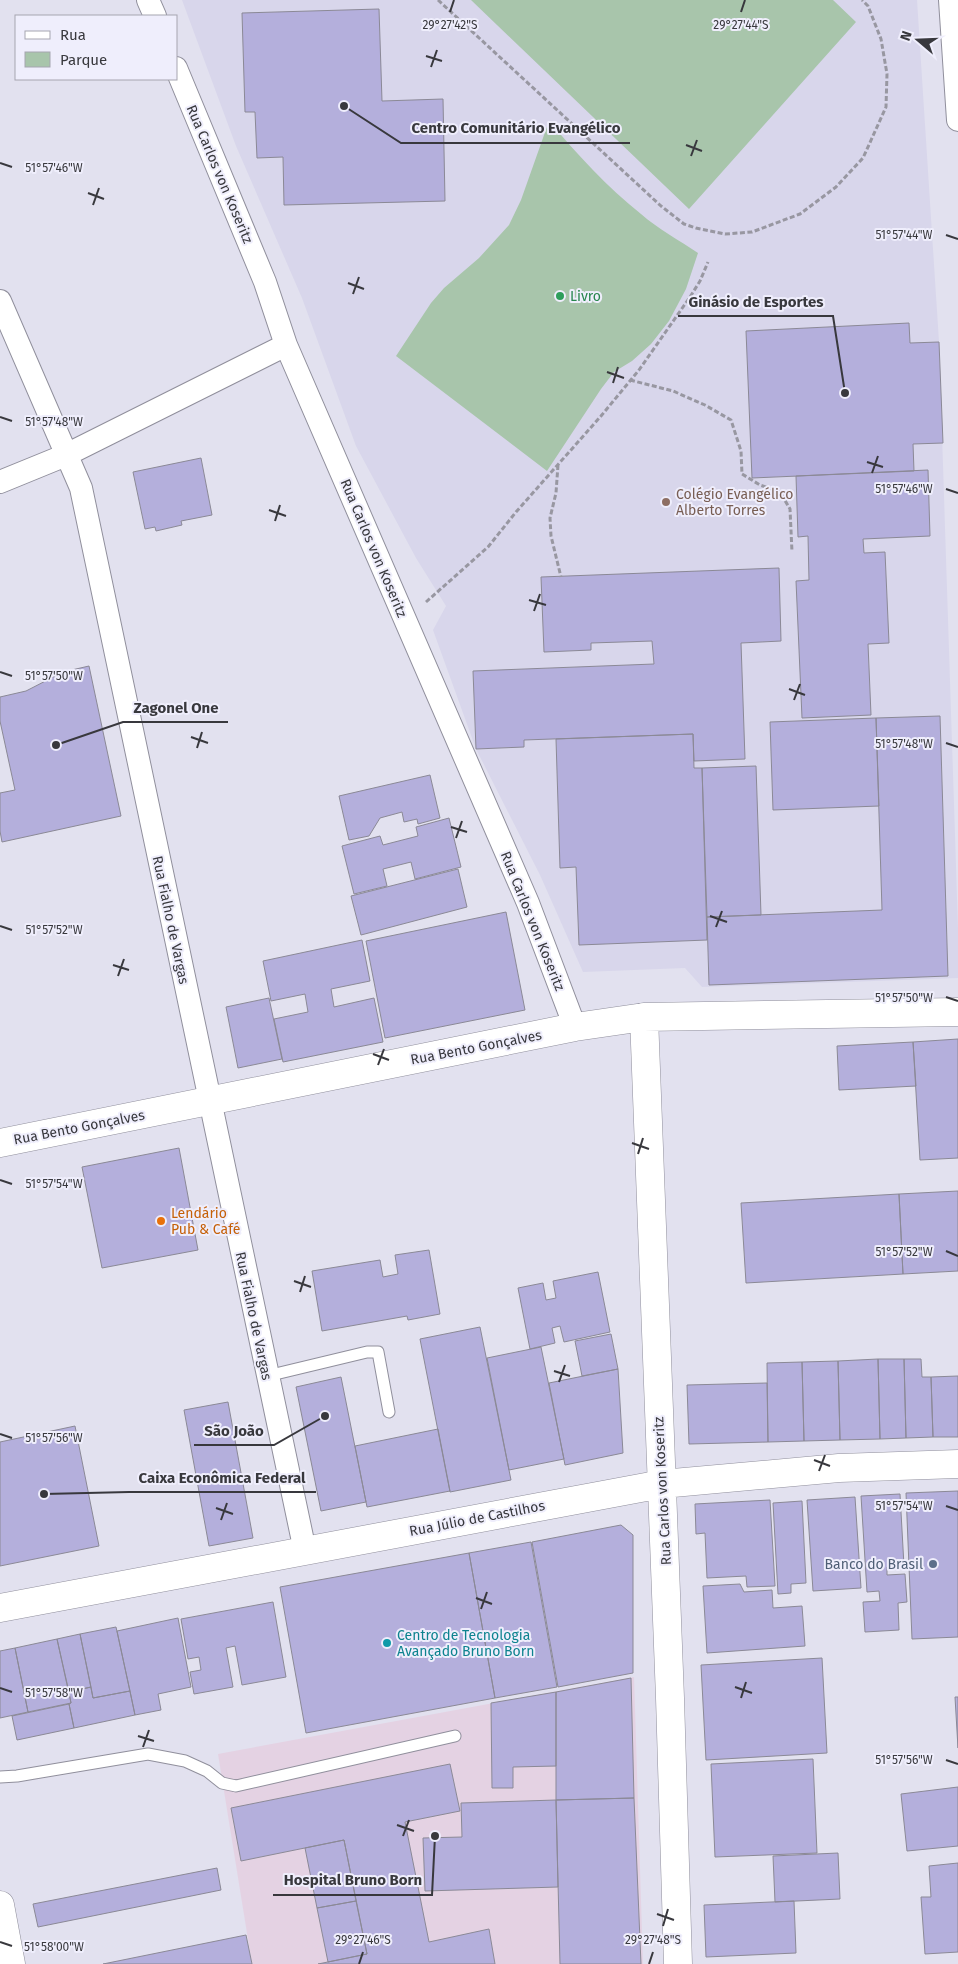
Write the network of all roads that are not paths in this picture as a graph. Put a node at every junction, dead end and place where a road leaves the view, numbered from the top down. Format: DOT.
graph roads {
  1 [pos="148,0"];
  2 [pos="950,0"];
  3 [pos="155,15"];
  4 [pos="178,73"];
  5 [pos="958,120"];
  6 [pos="0,301"];
  7 [pos="286,345"];
  8 [pos="66,454"];
  9 [pos="0,482"];
  10 [pos="958,1012"];
  11 [pos="644,1017"];
  12 [pos="575,1027"];
  13 [pos="209,1101"];
  14 [pos="0,1143"];
  15 [pos="267,1376"];
  16 [pos="389,1412"];
  17 [pos="958,1464"];
  18 [pos="662,1484"];
  19 [pos="305,1551"];
  20 [pos="0,1608"];
  21 [pos="455,1736"];
  22 [pos="0,1778"];
  23 [pos="0,1905"];
  24 [pos="11,1964"];
  25 [pos="678,1964"];
  1 -- 3 [label="street"];
  2 -- 5 [label="street"];
  4 -- 7 [label="street, Rua Carlos von Koseritz"];
  6 -- 8 [label="street, Rua Fialho de Vargas"];
  7 -- 8 [label="street"];
  7 -- 12 [label="street, Rua Carlos von Koseritz"];
  8 -- 9 [label="street"];
  8 -- 13 [label="street, Rua Fialho de Vargas"];
  10 -- 11 [label="street, Rua Bento Gonçalves"];
  11 -- 12 [label="street, Rua Bento Gonçalves"];
  11 -- 18 [label="street, Rua Carlos von Koseritz"];
  12 -- 13 [label="street, Rua Bento Gonçalves"];
  13 -- 14 [label="street, Rua Bento Gonçalves"];
  13 -- 15 [label="street, Rua Fialho de Vargas"];
  15 -- 16 [label="lane"];
  15 -- 19 [label="street, Rua Fialho de Vargas"];
  17 -- 18 [label="street, Rua Júlio de Castilhos"];
  18 -- 19 [label="street, Rua Júlio de Castilhos"];
  18 -- 25 [label="street, Rua Carlos von Koseritz"];
  19 -- 20 [label="street, Rua Júlio de Castilhos"];
  21 -- 22 [label="lane"];
  23 -- 24 [label="street"];
}
